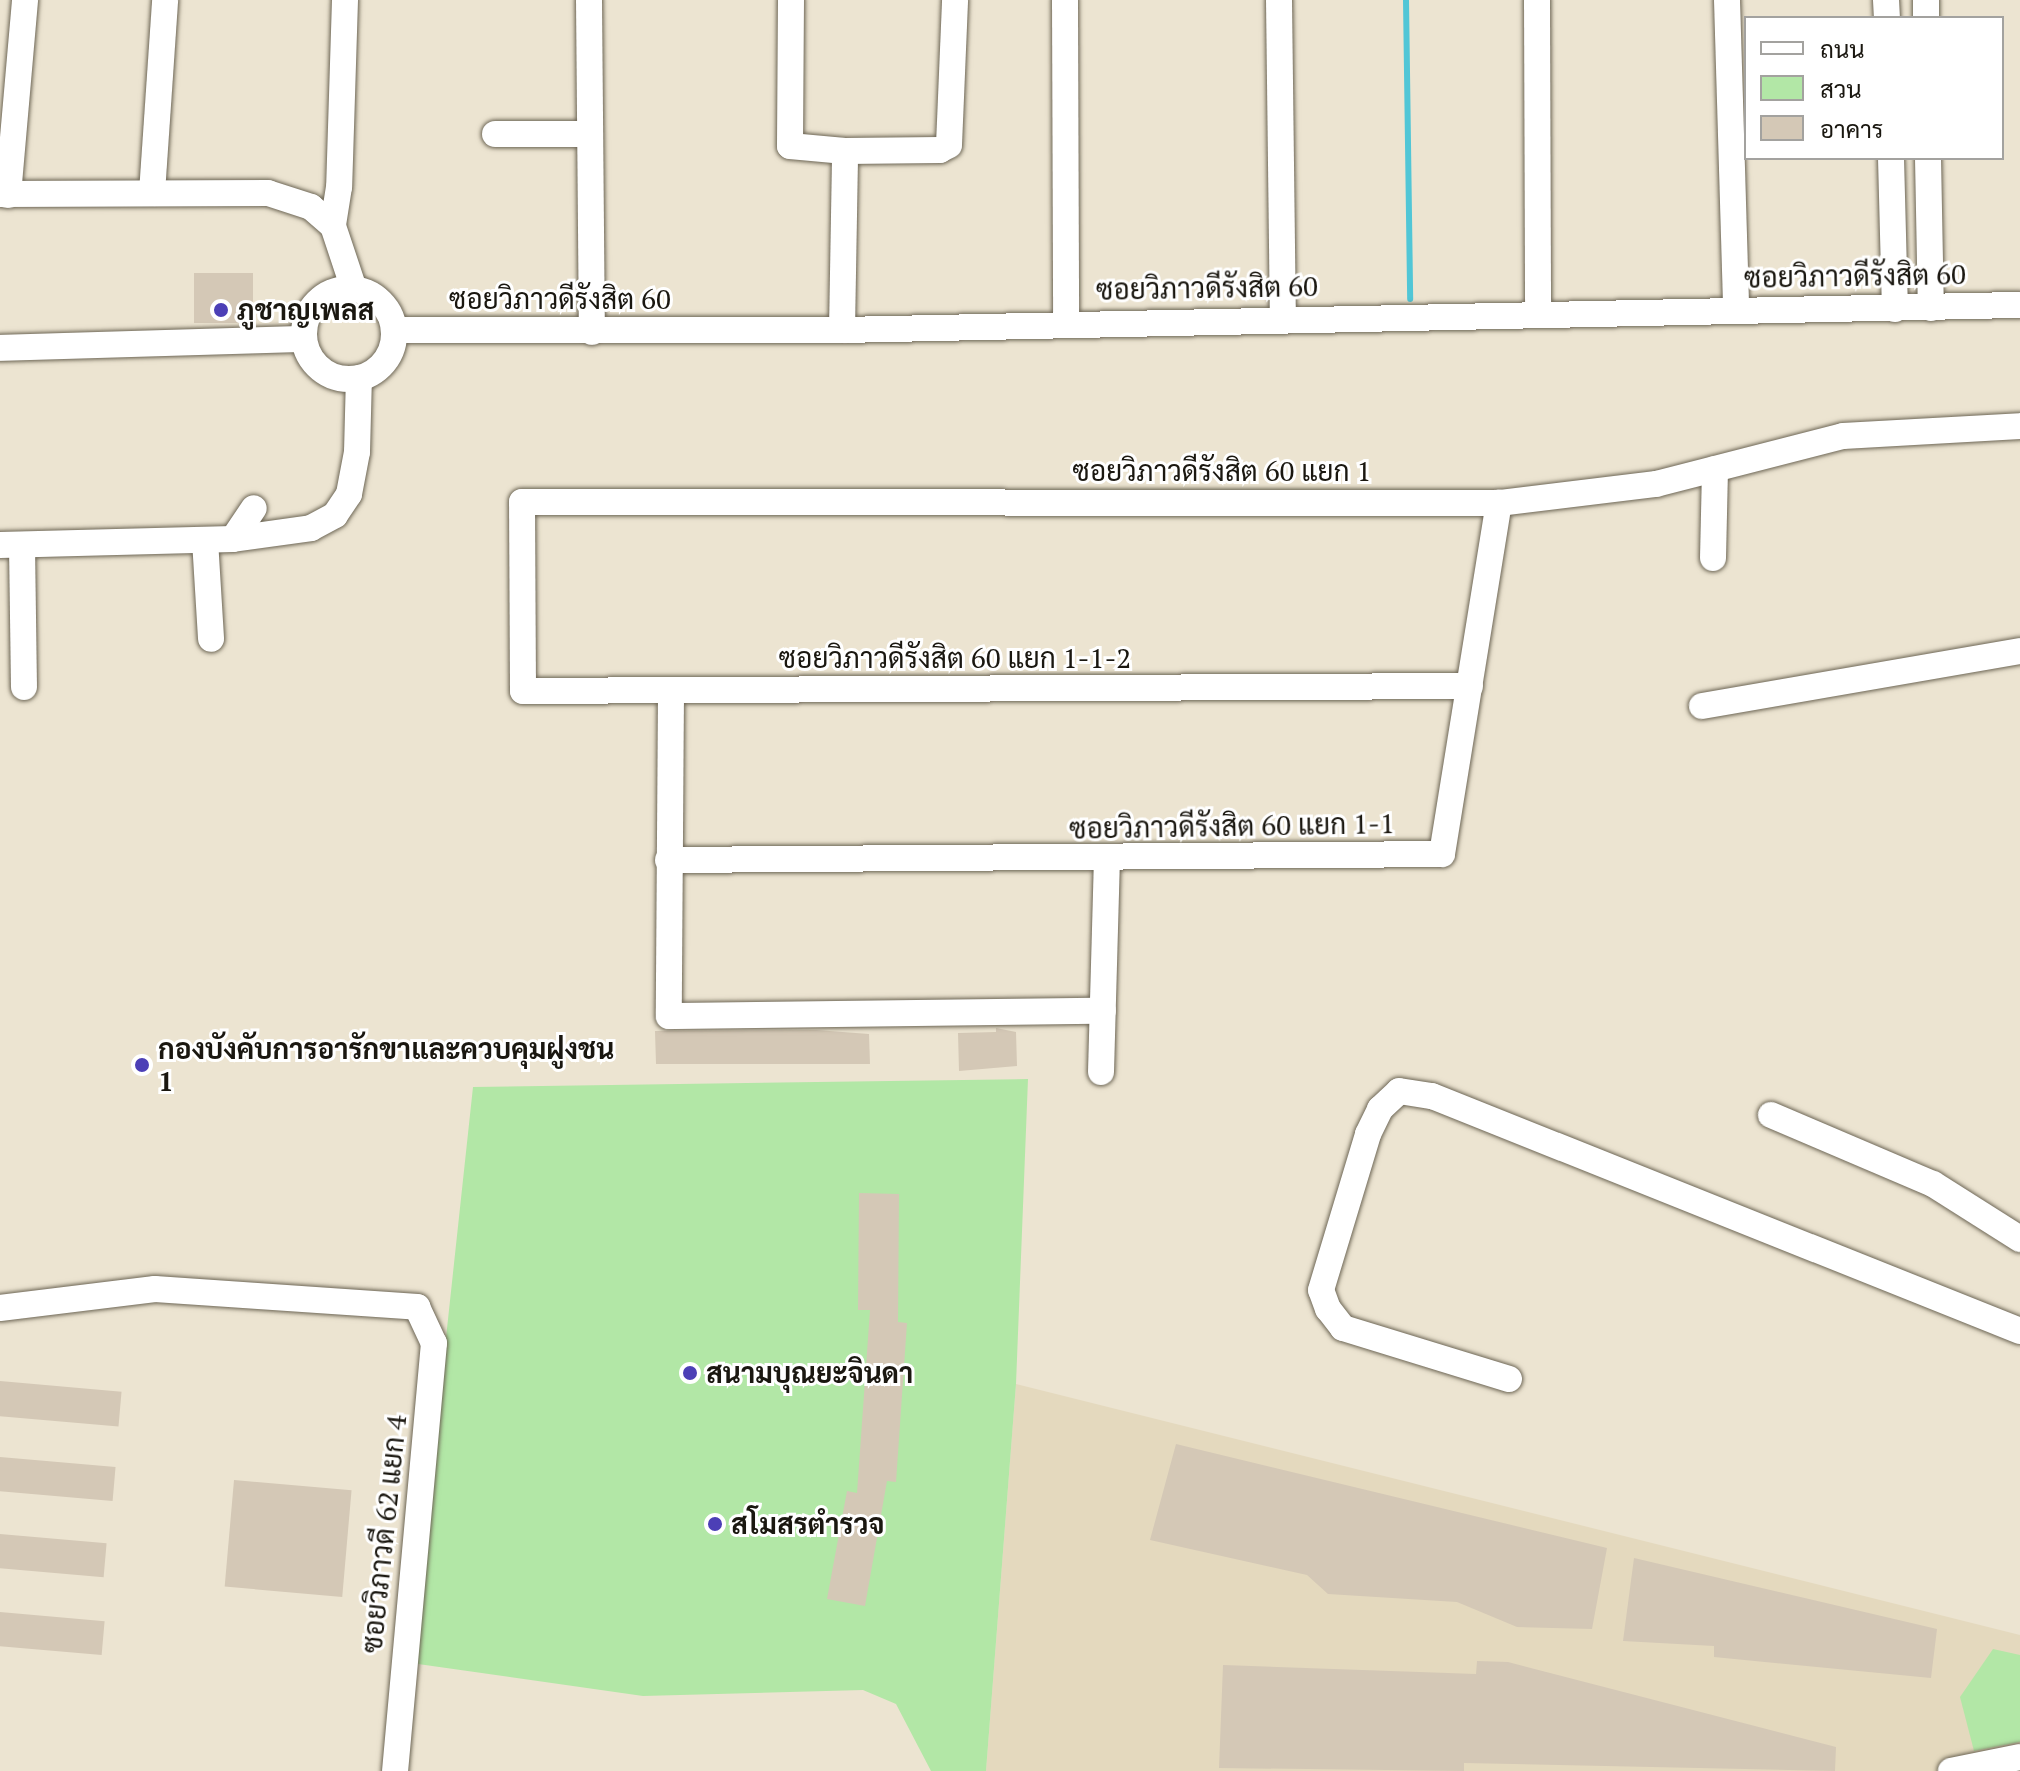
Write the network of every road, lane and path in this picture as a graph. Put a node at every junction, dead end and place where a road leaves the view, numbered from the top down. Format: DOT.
graph roads {
  1 [pos="25,0"];
  2 [pos="165,0"];
  3 [pos="345,0"];
  4 [pos="589,0"];
  5 [pos="791,0"];
  6 [pos="955,0"];
  7 [pos="1065,0"];
  8 [pos="1279,0"];
  9 [pos="1537,0"];
  10 [pos="1727,0"];
  11 [pos="495,134"];
  12 [pos="588,134"];
  13 [pos="845,151"];
  14 [pos="1891,160"];
  15 [pos="1928,160"];
  16 [pos="152,193"];
  17 [pos="4,195"];
  18 [pos="333,226"];
  19 [pos="354,289"];
  20 [pos="2020,305"];
  21 [pos="1931,308"];
  22 [pos="1895,309"];
  23 [pos="1736,310"];
  24 [pos="1538,314"];
  25 [pos="1283,318"];
  26 [pos="1066,324"];
  27 [pos="395,330"];
  28 [pos="842,330"];
  29 [pos="592,332"];
  30 [pos="304,339"];
  31 [pos="0,348"];
  32 [pos="359,378"];
  33 [pos="2020,426"];
  34 [pos="1715,469"];
  35 [pos="1499,503"];
  36 [pos="254,508"];
  37 [pos="233,539"];
  38 [pos="205,540"];
  39 [pos="11,545"];
  40 [pos="1713,558"];
  41 [pos="523,608"];
  42 [pos="211,639"];
  43 [pos="2020,651"];
  44 [pos="1470,686"];
  45 [pos="24,687"];
  46 [pos="671,692"];
  47 [pos="1702,706"];
  48 [pos="668,860"];
  49 [pos="1107,860"];
  50 [pos="1103,1011"];
  51 [pos="1101,1072"];
  52 [pos="1771,1115"];
  53 [pos="2020,1239"];
  54 [pos="0,1308"];
  55 [pos="2020,1331"];
  56 [pos="1509,1379"];
  57 [pos="2020,1757"];
  58 [pos="395,1771"];
  59 [pos="1951,1771"];
  1 -- 17 [label="street"];
  2 -- 16 [label="street"];
  3 -- 18 [label="street"];
  4 -- 12 [label="street"];
  5 -- 13 [label="street"];
  6 -- 13 [label="street"];
  7 -- 26 [label="street"];
  8 -- 25 [label="street"];
  9 -- 24 [label="street"];
  10 -- 23 [label="street"];
  11 -- 12 [label="street"];
  12 -- 29 [label="street"];
  13 -- 28 [label="street"];
  14 -- 22 [label="street"];
  15 -- 21 [label="street"];
  16 -- 17 [label="street"];
  16 -- 18 [label="street"];
  18 -- 19 [label="street"];
  19 -- 27 [label="street"];
  19 -- 30 [label="street"];
  20 -- 21 [label="street, ซอยวิภาวดีรังสิต 60"];
  21 -- 22 [label="street, ซอยวิภาวดีรังสิต 60"];
  22 -- 23 [label="street, ซอยวิภาวดีรังสิต 60"];
  23 -- 24 [label="street, ซอยวิภาวดีรังสิต 60"];
  24 -- 25 [label="street, ซอยวิภาวดีรังสิต 60"];
  25 -- 26 [label="street, ซอยวิภาวดีรังสิต 60"];
  26 -- 28 [label="street, ซอยวิภาวดีรังสิต 60"];
  27 -- 29 [label="street, ซอยวิภาวดีรังสิต 60"];
  27 -- 32 [label="street"];
  28 -- 29 [label="street, ซอยวิภาวดีรังสิต 60"];
  30 -- 31 [label="street"];
  30 -- 32 [label="street"];
  32 -- 37 [label="street"];
  33 -- 34 [label="street, ซอยวิภาวดีรังสิต 60 แยก 1"];
  34 -- 35 [label="street, ซอยวิภาวดีรังสิต 60 แยก 1"];
  34 -- 40 [label="street"];
  35 -- 41 [label="street, ซอยวิภาวดีรังสิต 60 แยก 1"];
  35 -- 44 [label="street, ซอยวิภาวดีรังสิต 60 แยก 1-1"];
  36 -- 37 [label="street"];
  37 -- 38 [label="street"];
  38 -- 39 [label="street"];
  38 -- 42 [label="street"];
  39 -- 45 [label="street"];
  41 -- 46 [label="street, ซอยวิภาวดีรังสิต 60 แยก 1-1-2"];
  43 -- 47 [label="street"];
  44 -- 46 [label="street, ซอยวิภาวดีรังสิต 60 แยก 1-1-2"];
  44 -- 49 [label="street, ซอยวิภาวดีรังสิต 60 แยก 1-1"];
  46 -- 48 [label="street"];
  48 -- 49 [label="street, ซอยวิภาวดีรังสิต 60 แยก 1-1"];
  48 -- 50 [label="street"];
  49 -- 50 [label="street"];
  50 -- 51 [label="street"];
  52 -- 53 [label="street"];
  54 -- 58 [label="street, ซอยวิภาวดี 62 แยก 4"];
  55 -- 56 [label="street"];
  57 -- 59 [label="street"];
}
